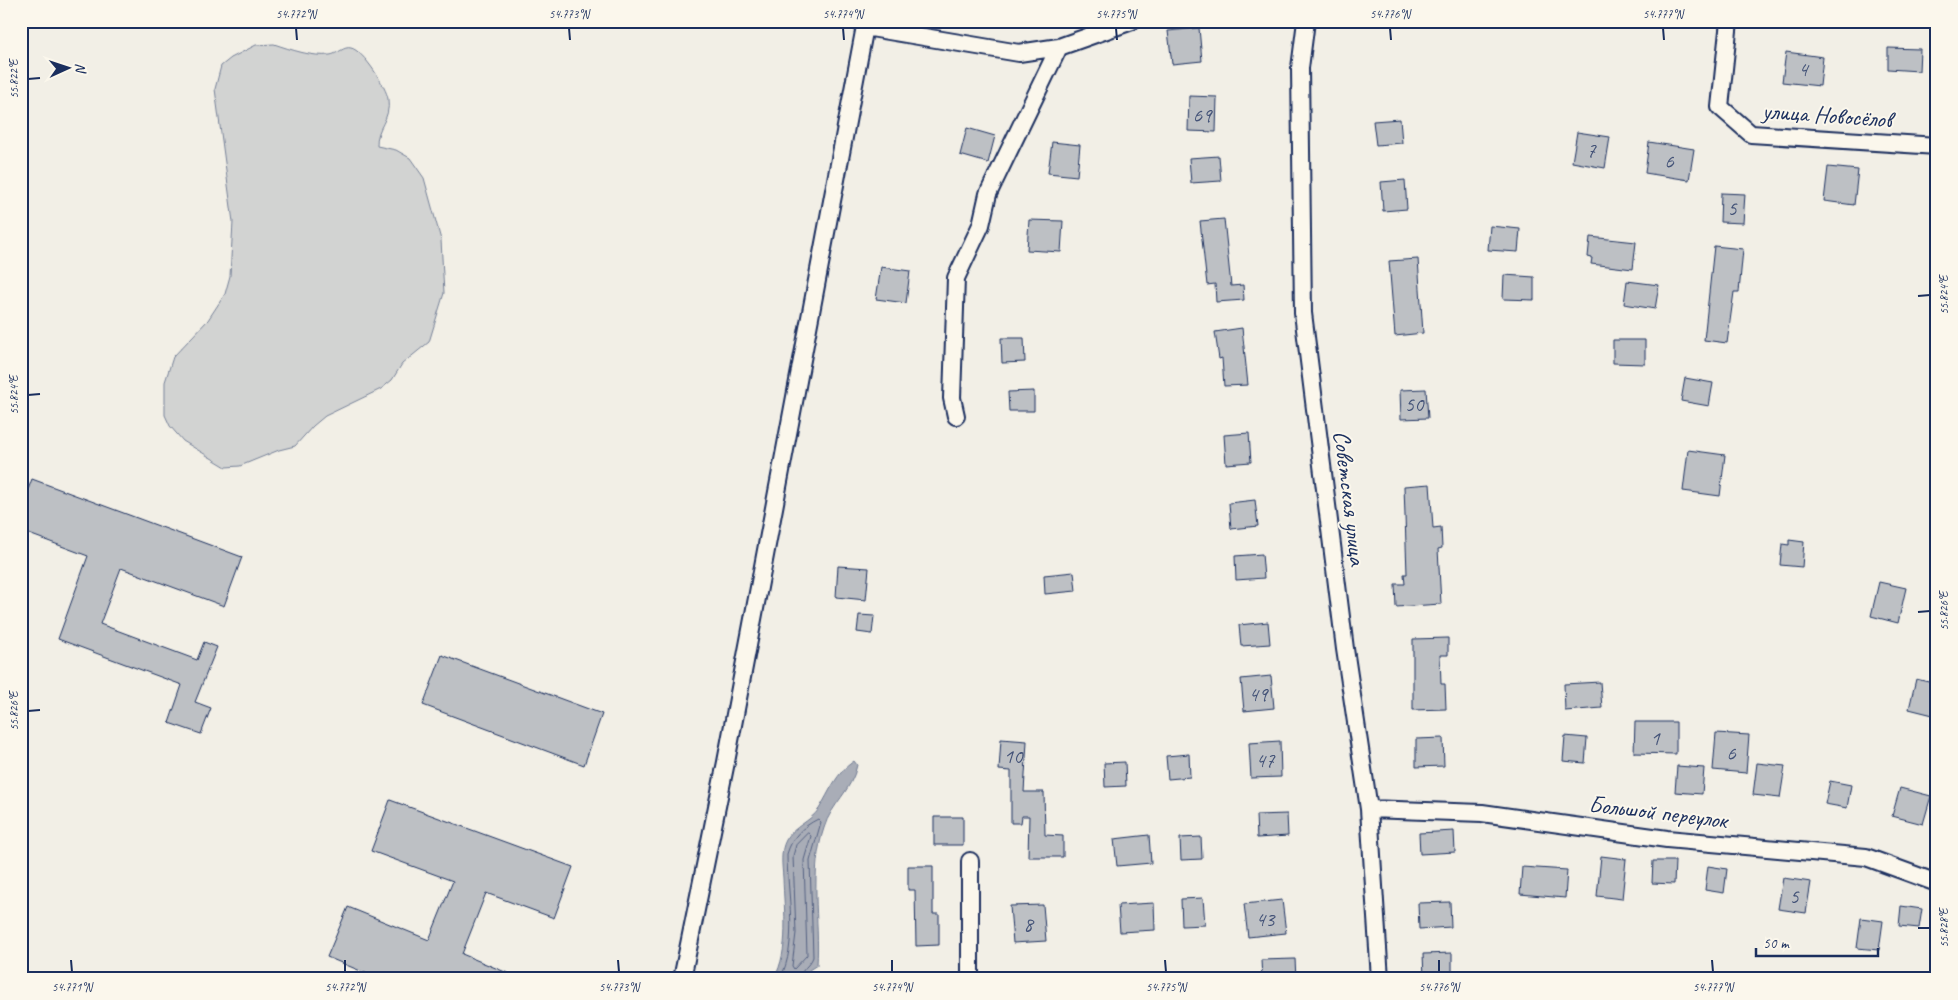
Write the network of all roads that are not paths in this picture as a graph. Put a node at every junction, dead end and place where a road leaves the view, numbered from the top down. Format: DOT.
graph roads {
  1 [pos="1132,21"];
  2 [pos="1306,21"];
  3 [pos="1729,21"];
  4 [pos="866,24"];
  5 [pos="1059,47"];
  6 [pos="1937,146"];
  7 [pos="956,416"];
  8 [pos="1369,809"];
  9 [pos="970,861"];
  10 [pos="1937,883"];
  11 [pos="682,979"];
  12 [pos="970,979"];
  13 [pos="1380,979"];
  1 -- 5 [label="street"];
  2 -- 8 [label="street, Советская улица"];
  3 -- 6 [label="street, улица Новосёлов"];
  4 -- 5 [label="street"];
  4 -- 11 [label="street"];
  5 -- 7 [label="street"];
  8 -- 10 [label="street, Большой переулок"];
  8 -- 13 [label="street, Советская улица"];
  9 -- 12 [label="street"];
}
